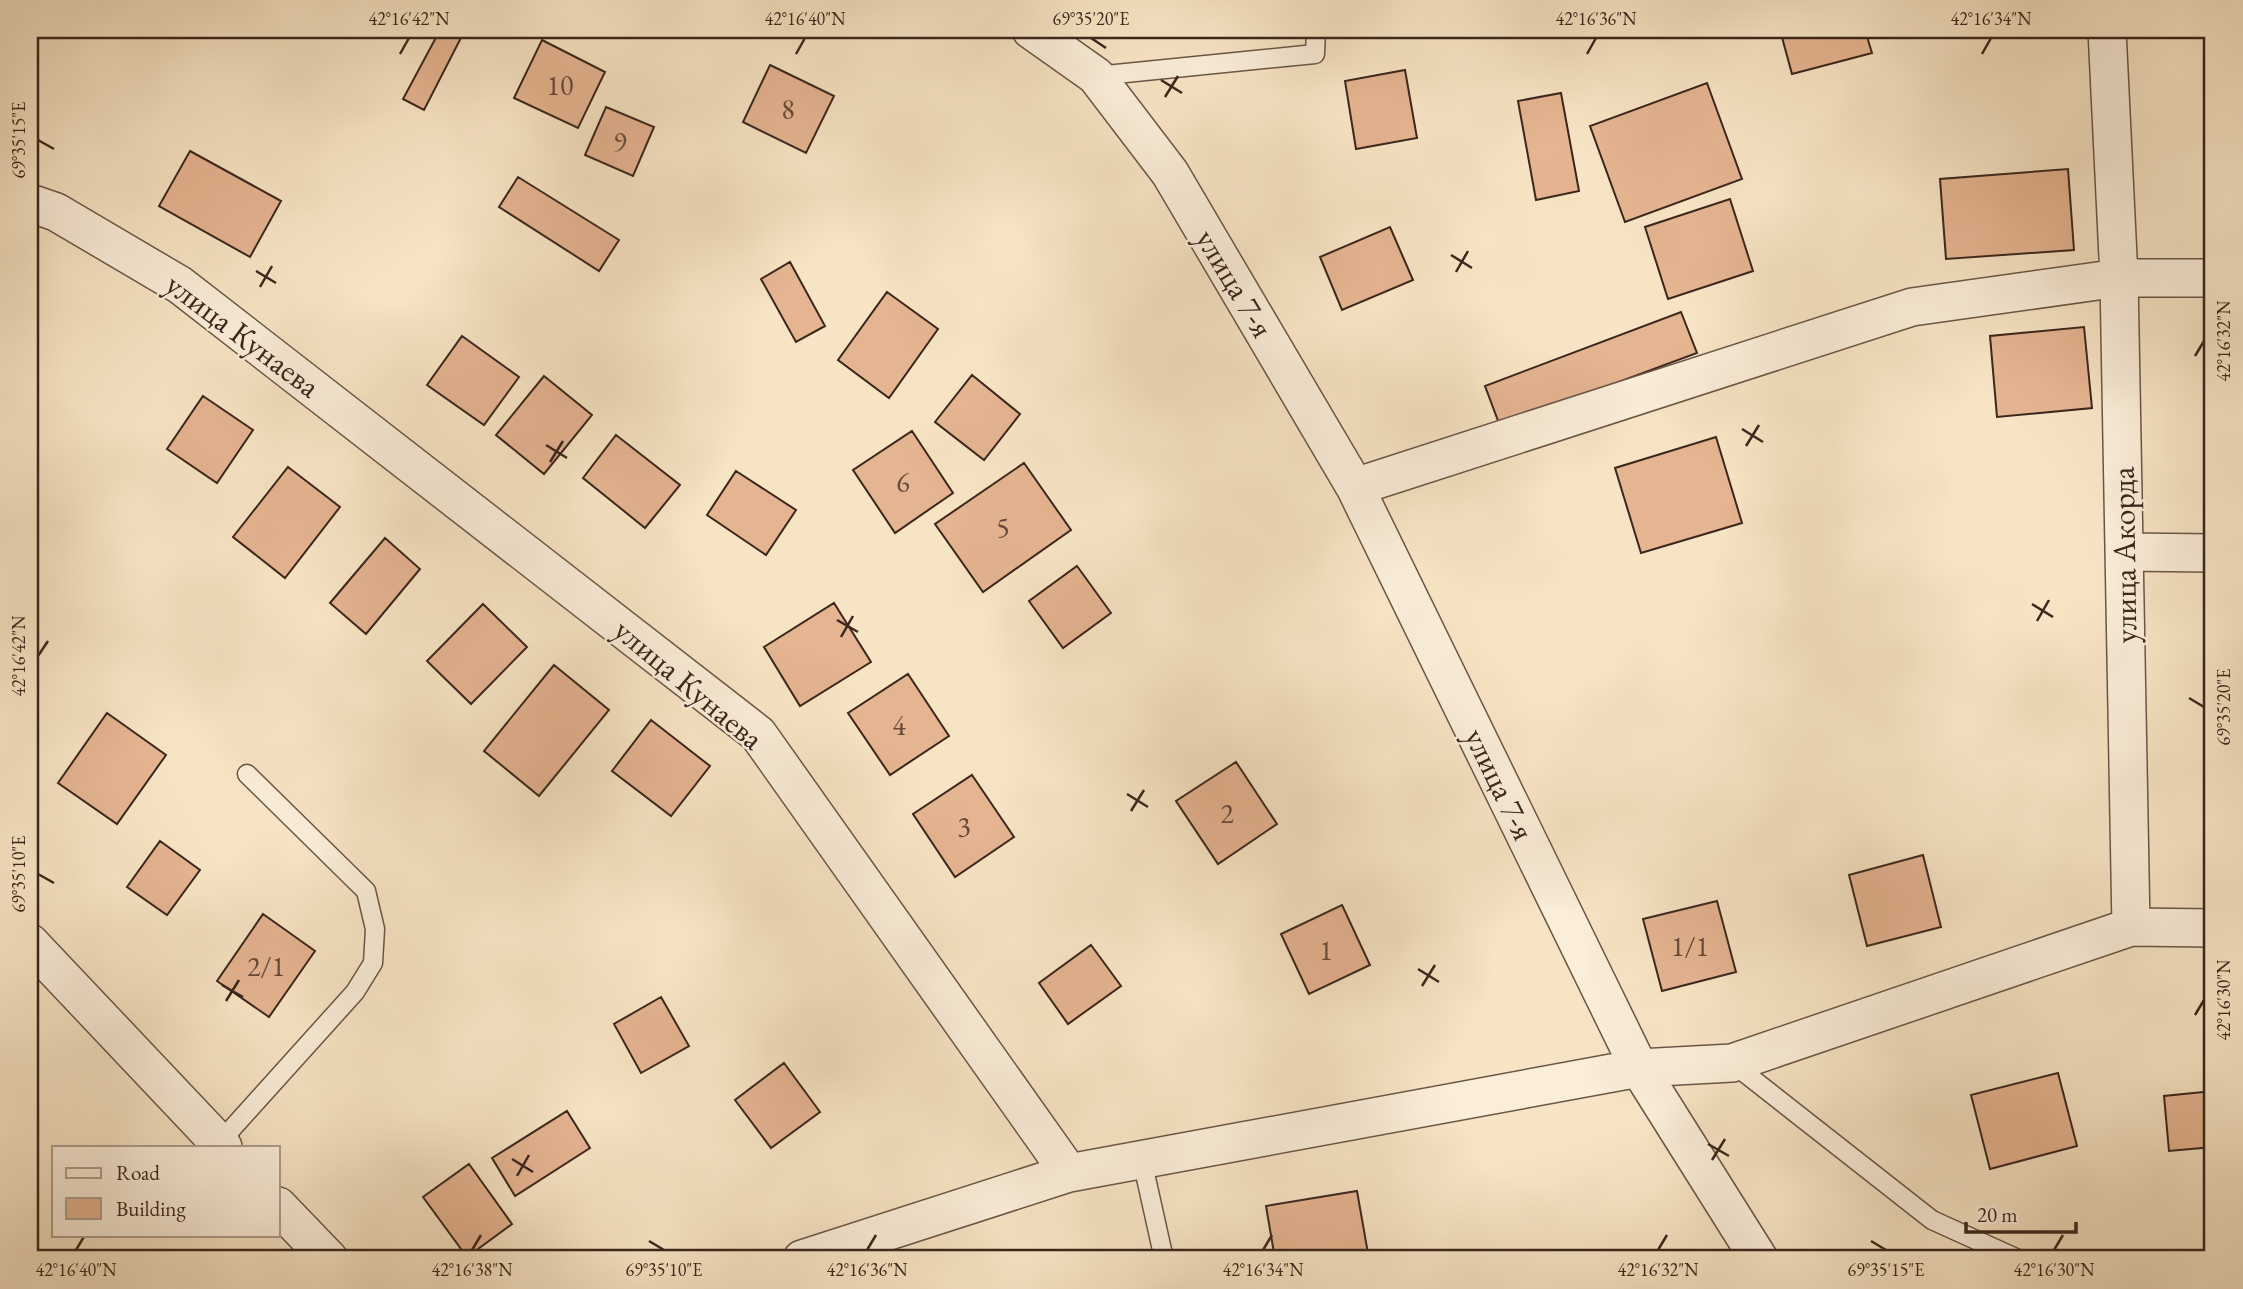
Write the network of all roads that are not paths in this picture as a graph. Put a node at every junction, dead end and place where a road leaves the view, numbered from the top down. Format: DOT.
graph roads {
  1 [pos="1031,30"];
  2 [pos="1316,30"];
  3 [pos="2107,30"];
  4 [pos="1096,76"];
  5 [pos="30,203"];
  6 [pos="2119,278"];
  7 [pos="2213,278"];
  8 [pos="1355,487"];
  9 [pos="2124,552"];
  10 [pos="2213,553"];
  11 [pos="247,774"];
  12 [pos="2130,927"];
  13 [pos="2213,928"];
  14 [pos="30,943"];
  15 [pos="1732,1063"];
  16 [pos="1639,1068"];
  17 [pos="221,1145"];
  18 [pos="1142,1160"];
  19 [pos="1069,1173"];
  20 [pos="280,1208"];
  21 [pos="328,1259"];
  22 [pos="802,1259"];
  23 [pos="1164,1259"];
  24 [pos="1759,1259"];
  25 [pos="2018,1259"];
  1 -- 4 [label="street, улица 7-я"];
  2 -- 4 [label="lane"];
  3 -- 6 [label="street, улица Акорда"];
  4 -- 8 [label="street, улица 7-я"];
  5 -- 19 [label="street, улица Кунаева"];
  6 -- 7 [label="street"];
  6 -- 8 [label="street"];
  6 -- 9 [label="street, улица Акорда"];
  8 -- 16 [label="street, улица 7-я"];
  9 -- 10 [label="street"];
  9 -- 12 [label="street, улица Акорда"];
  11 -- 17 [label="lane"];
  12 -- 13 [label="street"];
  12 -- 15 [label="street"];
  14 -- 17 [label="street"];
  15 -- 16 [label="street"];
  15 -- 25 [label="lane"];
  16 -- 18 [label="street"];
  16 -- 24 [label="street, улица 7-я"];
  18 -- 19 [label="street"];
  18 -- 23 [label="lane"];
  19 -- 22 [label="street"];
  20 -- 21 [label="street"];
}
